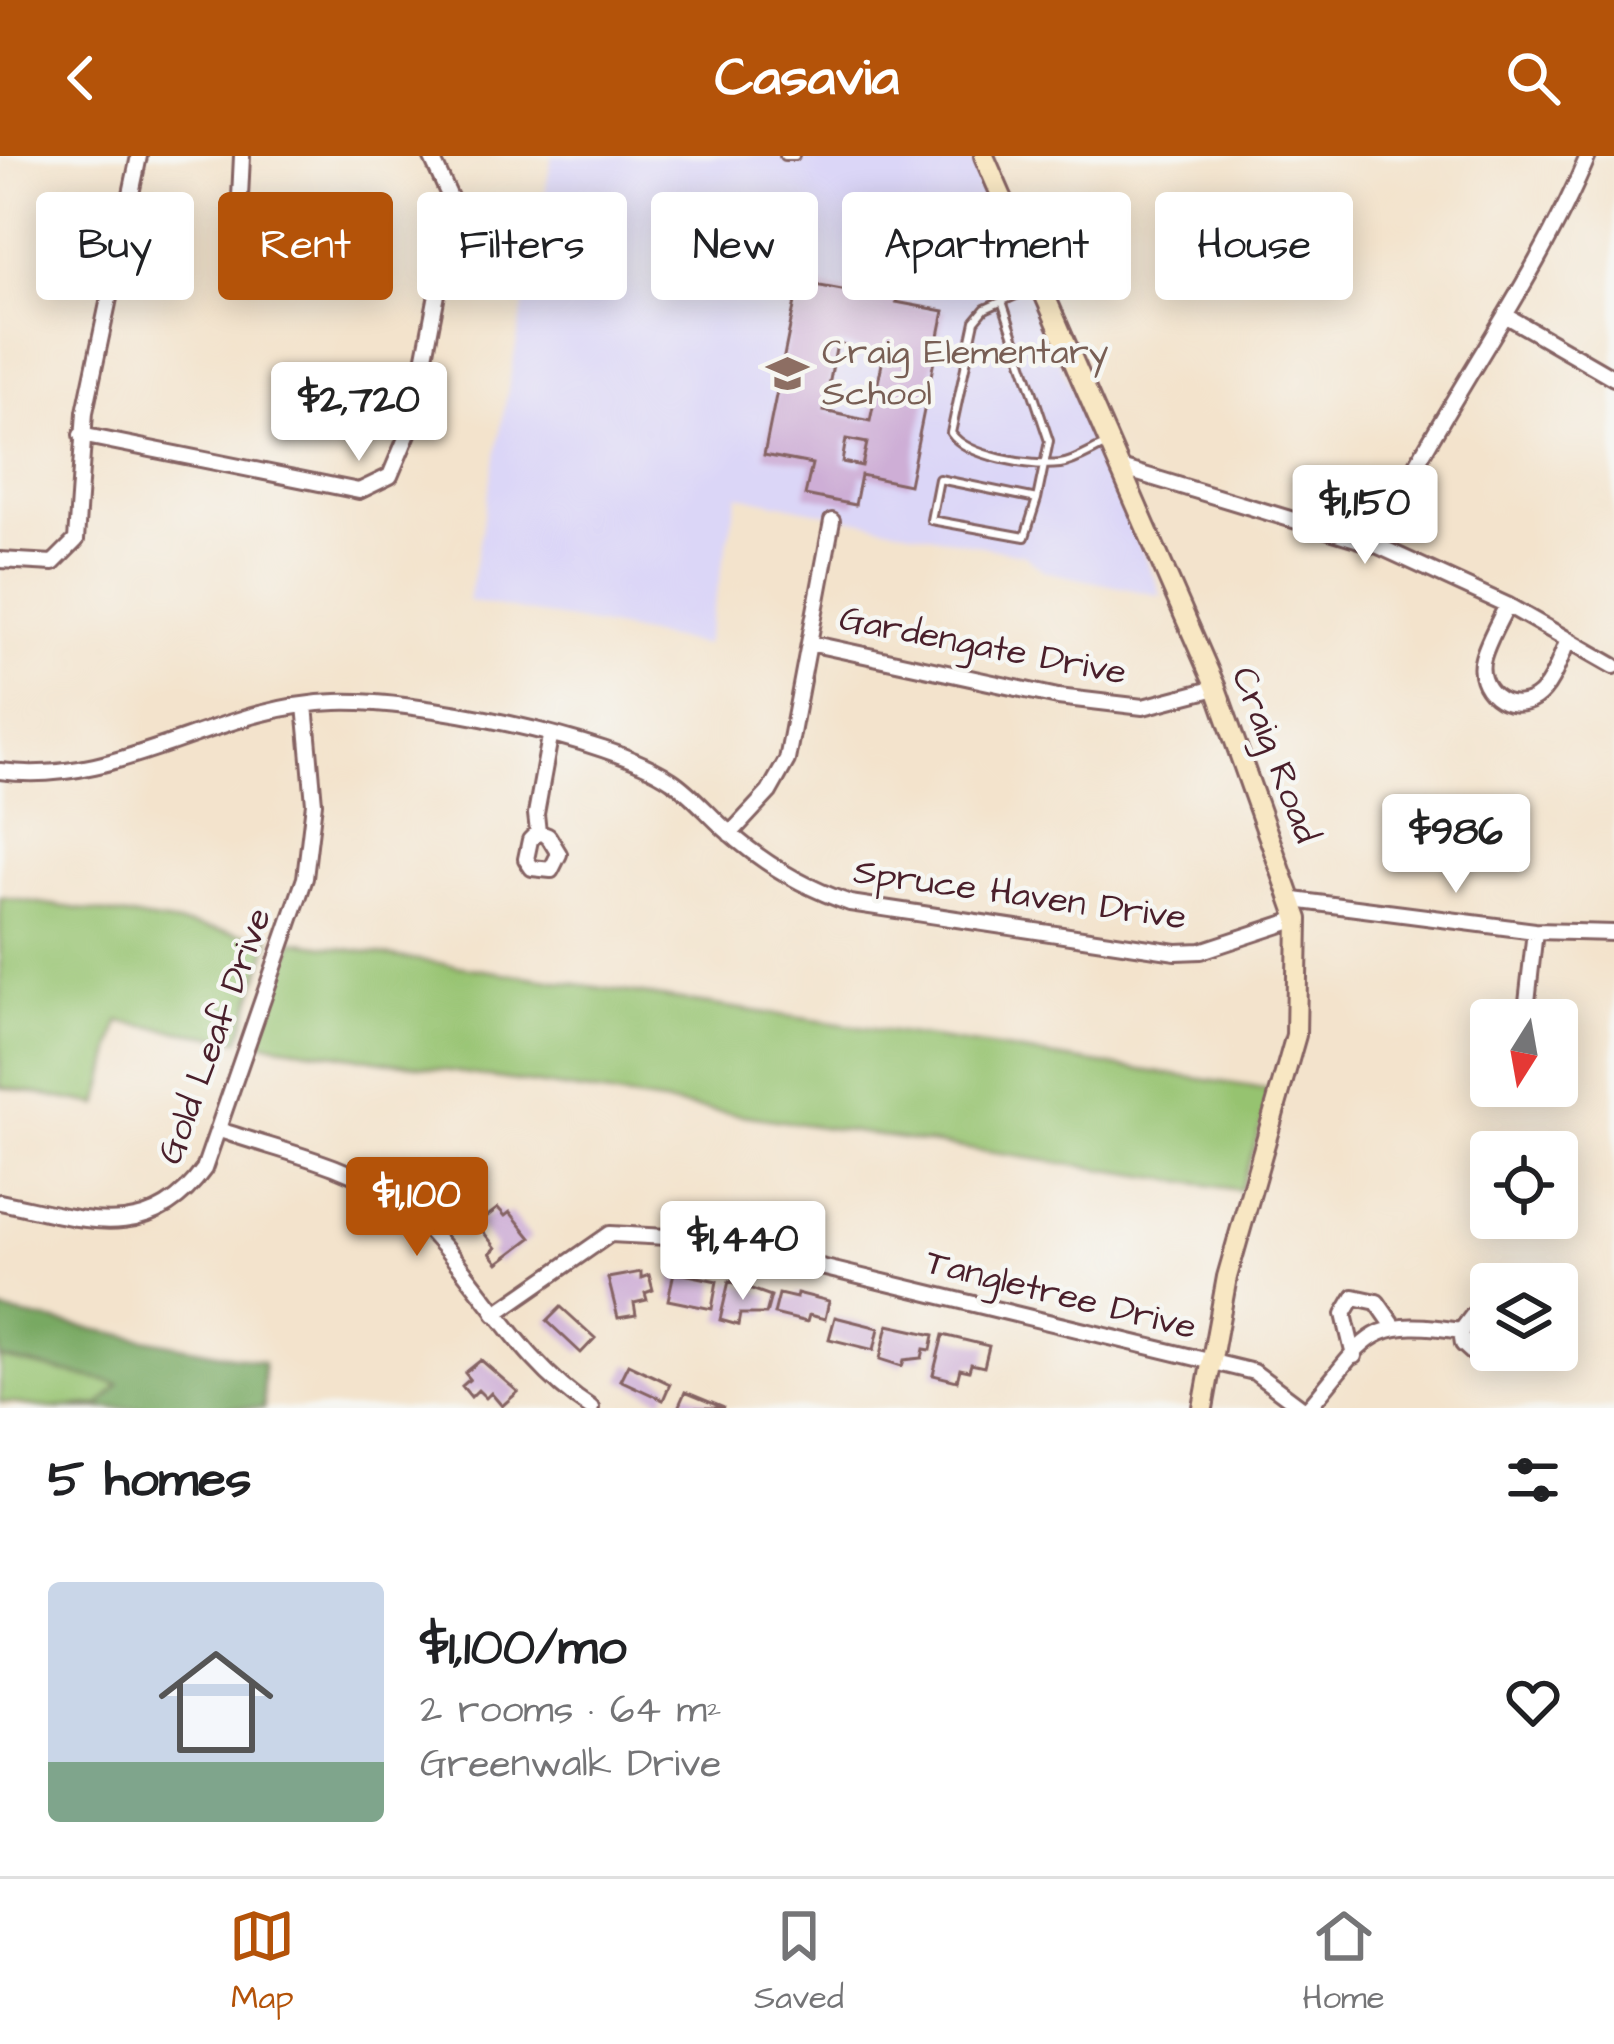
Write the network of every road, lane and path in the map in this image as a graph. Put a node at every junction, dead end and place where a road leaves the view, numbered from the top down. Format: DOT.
graph roads {
  1 [pos="139,156"];
  2 [pos="242,156"];
  3 [pos="431,156"];
  4 [pos="784,156"];
  5 [pos="794,156"];
  6 [pos="1588,156"];
  7 [pos="991,158"];
  8 [pos="240,192"];
  9 [pos="1004,192"];
  10 [pos="1047,300"];
  11 [pos="1002,301"];
  12 [pos="1505,315"];
  13 [pos="1614,378"];
  14 [pos="82,435"];
  15 [pos="1109,443"];
  16 [pos="1045,464"];
  17 [pos="1118,466"];
  18 [pos="1037,499"];
  19 [pos="832,521"];
  20 [pos="1376,545"];
  21 [pos="0,560"];
  22 [pos="1507,605"];
  23 [pos="1568,640"];
  24 [pos="809,644"];
  25 [pos="1614,666"];
  26 [pos="1216,688"];
  27 [pos="305,705"];
  28 [pos="550,737"];
  29 [pos="0,771"];
  30 [pos="538,832"];
  31 [pos="730,834"];
  32 [pos="1296,910"];
  33 [pos="1535,931"];
  34 [pos="1614,933"];
  35 [pos="1527,999"];
  36 [pos="220,1130"];
  37 [pos="0,1202"];
  38 [pos="495,1314"];
  39 [pos="1470,1319"];
  40 [pos="1393,1325"];
  41 [pos="1461,1331"];
  42 [pos="1470,1350"];
  43 [pos="1354,1355"];
  44 [pos="1211,1362"];
  45 [pos="591,1408"];
  46 [pos="1203,1408"];
  47 [pos="1305,1408"];
  1 -- 14 [label="street"];
  2 -- 8 [label="street"];
  3 -- 14 [label="street"];
  4 -- 5 [label="lane"];
  6 -- 12 [label="street"];
  7 -- 9 [label="main road, Craig Road"];
  10 -- 15 [label="main road, Craig Road"];
  11 -- 16 [label="lane"];
  11 -- 16 [label="lane"];
  12 -- 13 [label="street"];
  12 -- 20 [label="street"];
  14 -- 21 [label="street"];
  15 -- 16 [label="lane"];
  15 -- 17 [label="main road, Craig Road"];
  16 -- 18 [label="lane"];
  17 -- 20 [label="street"];
  17 -- 26 [label="main road, Craig Road"];
  18 -- 18 [label="lane"];
  19 -- 24 [label="street"];
  20 -- 22 [label="street"];
  22 -- 23 [label="street"];
  22 -- 23 [label="street"];
  23 -- 25 [label="street"];
  24 -- 26 [label="street, Gardengate Drive"];
  24 -- 31 [label="street"];
  26 -- 32 [label="main road, Craig Road"];
  27 -- 28 [label="street, Spruce Haven Drive"];
  27 -- 29 [label="street, Spruce Haven Drive"];
  27 -- 36 [label="street, Gold Leaf Drive"];
  28 -- 30 [label="street"];
  28 -- 31 [label="street, Spruce Haven Drive"];
  31 -- 32 [label="street, Spruce Haven Drive"];
  32 -- 33 [label="street"];
  32 -- 44 [label="main road, Craig Road"];
  33 -- 34 [label="street"];
  33 -- 35 [label="street"];
  36 -- 37 [label="street, Gold Leaf Drive"];
  36 -- 38 [label="street"];
  38 -- 44 [label="street, Tangletree Drive"];
  38 -- 45 [label="street"];
  39 -- 41 [label="street"];
  40 -- 41 [label="street"];
  40 -- 43 [label="street"];
  40 -- 43 [label="street"];
  41 -- 42 [label="street"];
  43 -- 47 [label="street"];
  44 -- 46 [label="main road, Craig Road"];
  44 -- 47 [label="street, Tangletree Drive"];
}
